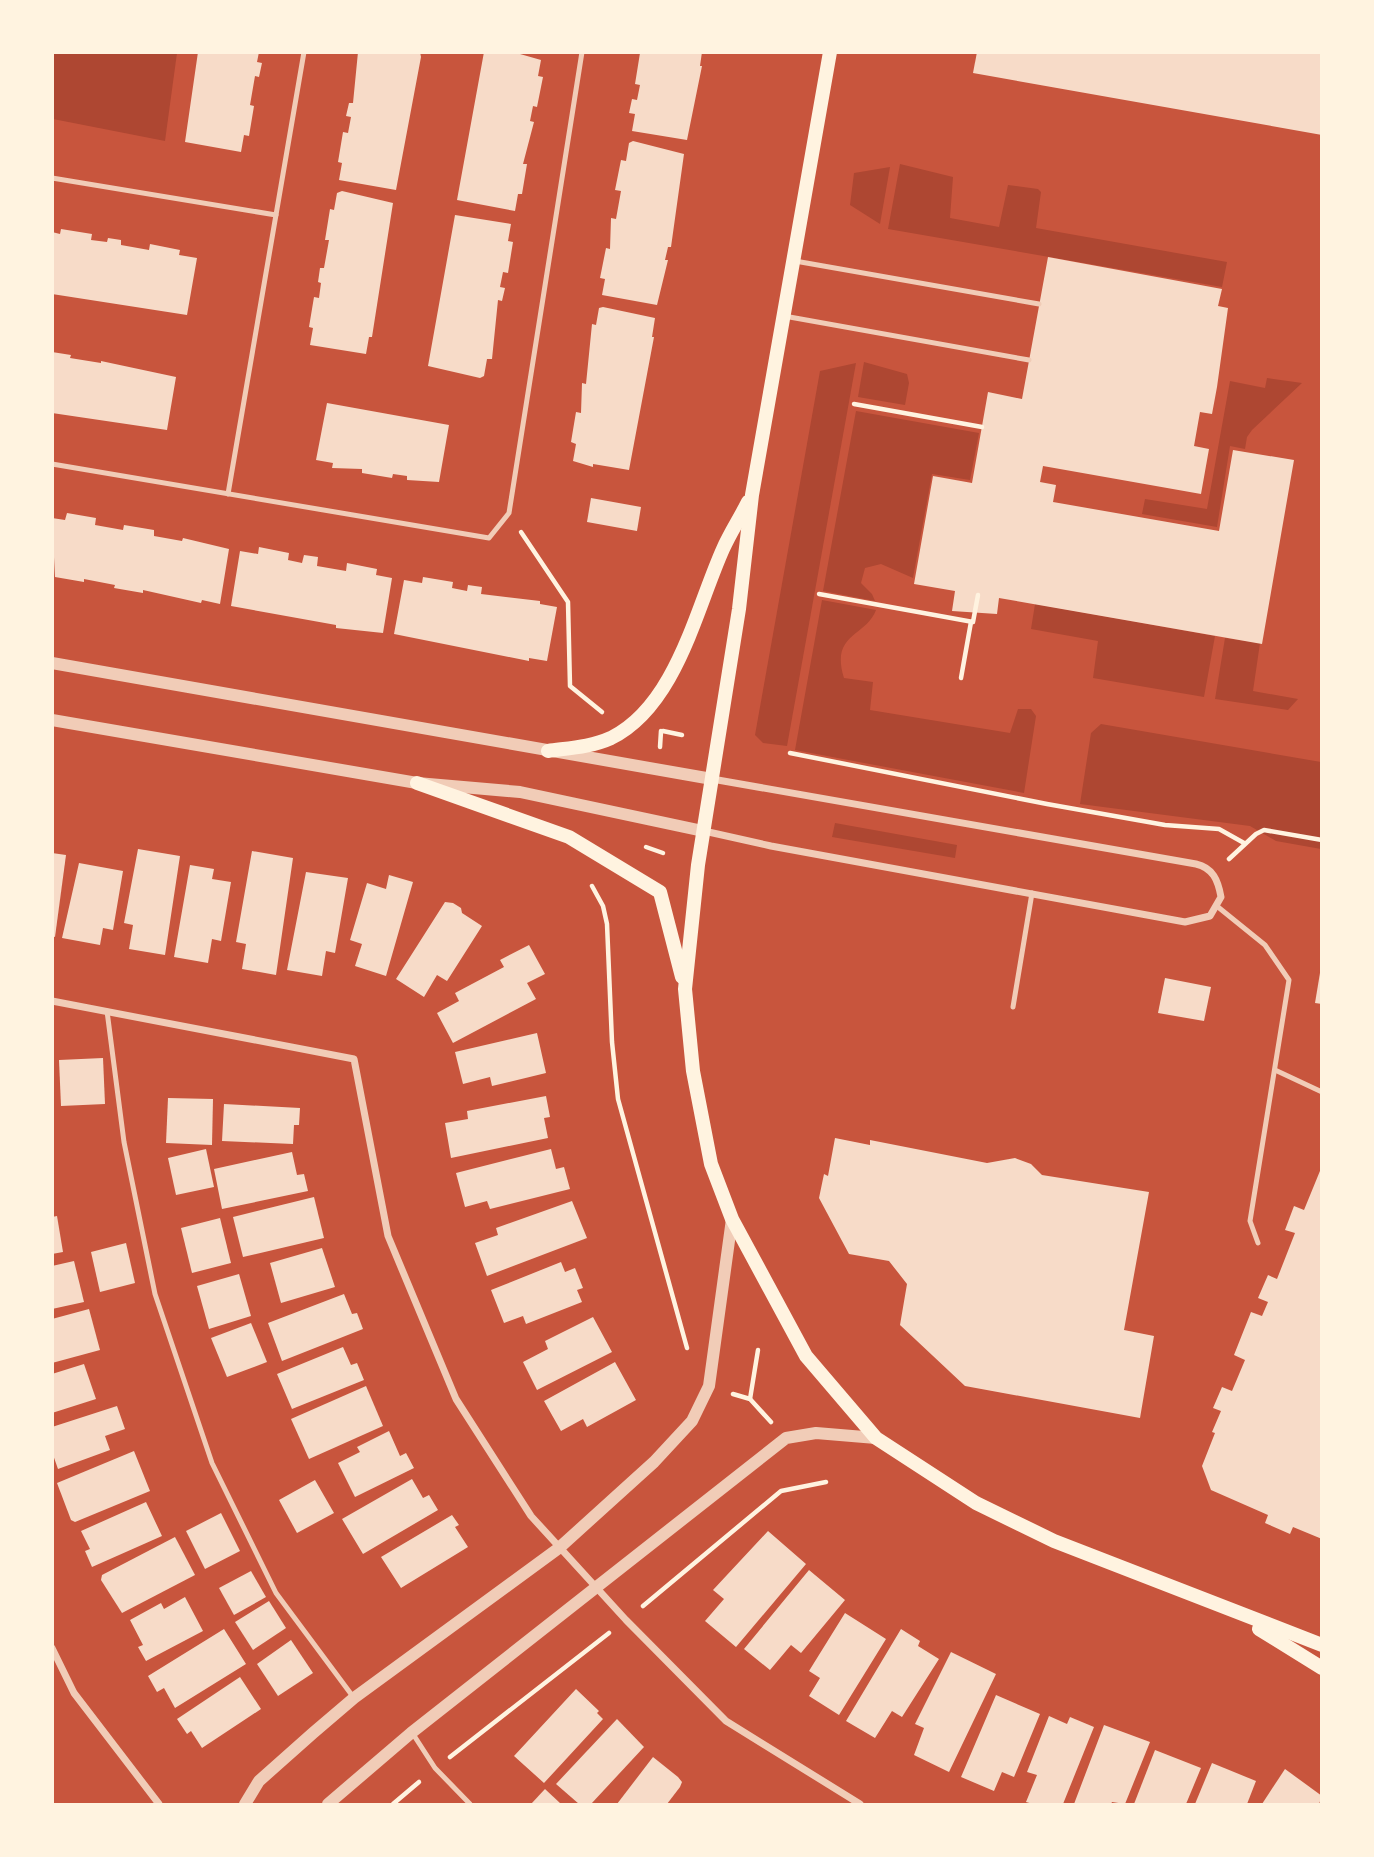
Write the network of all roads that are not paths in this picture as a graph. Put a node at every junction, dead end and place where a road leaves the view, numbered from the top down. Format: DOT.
graph roads {
  1 [pos="304,52"];
  2 [pos="582,52"];
  3 [pos="830,52"];
  4 [pos="52,178"];
  5 [pos="276,215"];
  6 [pos="794,261"];
  7 [pos="1040,304"];
  8 [pos="784,316"];
  9 [pos="1029,360"];
  10 [pos="52,464"];
  11 [pos="228,494"];
  12 [pos="752,495"];
  13 [pos="52,663"];
  14 [pos="52,720"];
  15 [pos="548,751"];
  16 [pos="712,779"];
  17 [pos="417,783"];
  18 [pos="703,831"];
  19 [pos="1032,893"];
  20 [pos="1218,907"];
  21 [pos="685,989"];
  22 [pos="52,1001"];
  23 [pos="1013,1007"];
  24 [pos="107,1011"];
  25 [pos="1275,1070"];
  26 [pos="1321,1092"];
  27 [pos="732,1219"];
  28 [pos="1258,1243"];
  29 [pos="876,1438"];
  30 [pos="559,1548"];
  31 [pos="597,1588"];
  32 [pos="1238,1615"];
  33 [pos="1321,1645"];
  34 [pos="52,1648"];
  35 [pos="1321,1668"];
  36 [pos="355,1698"];
  37 [pos="411,1733"];
  38 [pos="159,1804"];
  39 [pos="245,1804"];
  40 [pos="328,1804"];
  41 [pos="470,1804"];
  42 [pos="860,1804"];
  1 -- 5 [label="lane"];
  2 -- 11 [label="lane"];
  3 -- 6 [label="main road"];
  4 -- 5 [label="lane"];
  5 -- 11 [label="lane"];
  6 -- 7 [label="lane"];
  6 -- 8 [label="main road"];
  8 -- 9 [label="lane"];
  8 -- 12 [label="main road"];
  10 -- 11 [label="lane"];
  12 -- 15 [label="main road"];
  12 -- 16 [label="main road"];
  13 -- 15 [label="street"];
  14 -- 17 [label="street"];
  15 -- 16 [label="street"];
  16 -- 18 [label="main road"];
  16 -- 20 [label="street"];
  17 -- 18 [label="street"];
  17 -- 21 [label="main road"];
  18 -- 19 [label="street"];
  18 -- 21 [label="main road"];
  19 -- 20 [label="street"];
  19 -- 23 [label="lane"];
  20 -- 25 [label="lane"];
  21 -- 27 [label="main road"];
  22 -- 24 [label="street"];
  24 -- 30 [label="street"];
  24 -- 36 [label="lane"];
  25 -- 26 [label="lane"];
  25 -- 28 [label="lane"];
  27 -- 29 [label="main road"];
  27 -- 30 [label="street"];
  29 -- 31 [label="street"];
  29 -- 32 [label="main road"];
  30 -- 31 [label="street"];
  30 -- 36 [label="street"];
  31 -- 37 [label="street"];
  31 -- 42 [label="street"];
  32 -- 33 [label="main road"];
  32 -- 35 [label="main road"];
  34 -- 38 [label="street"];
  36 -- 39 [label="street"];
  37 -- 40 [label="street"];
  37 -- 41 [label="lane"];
}
